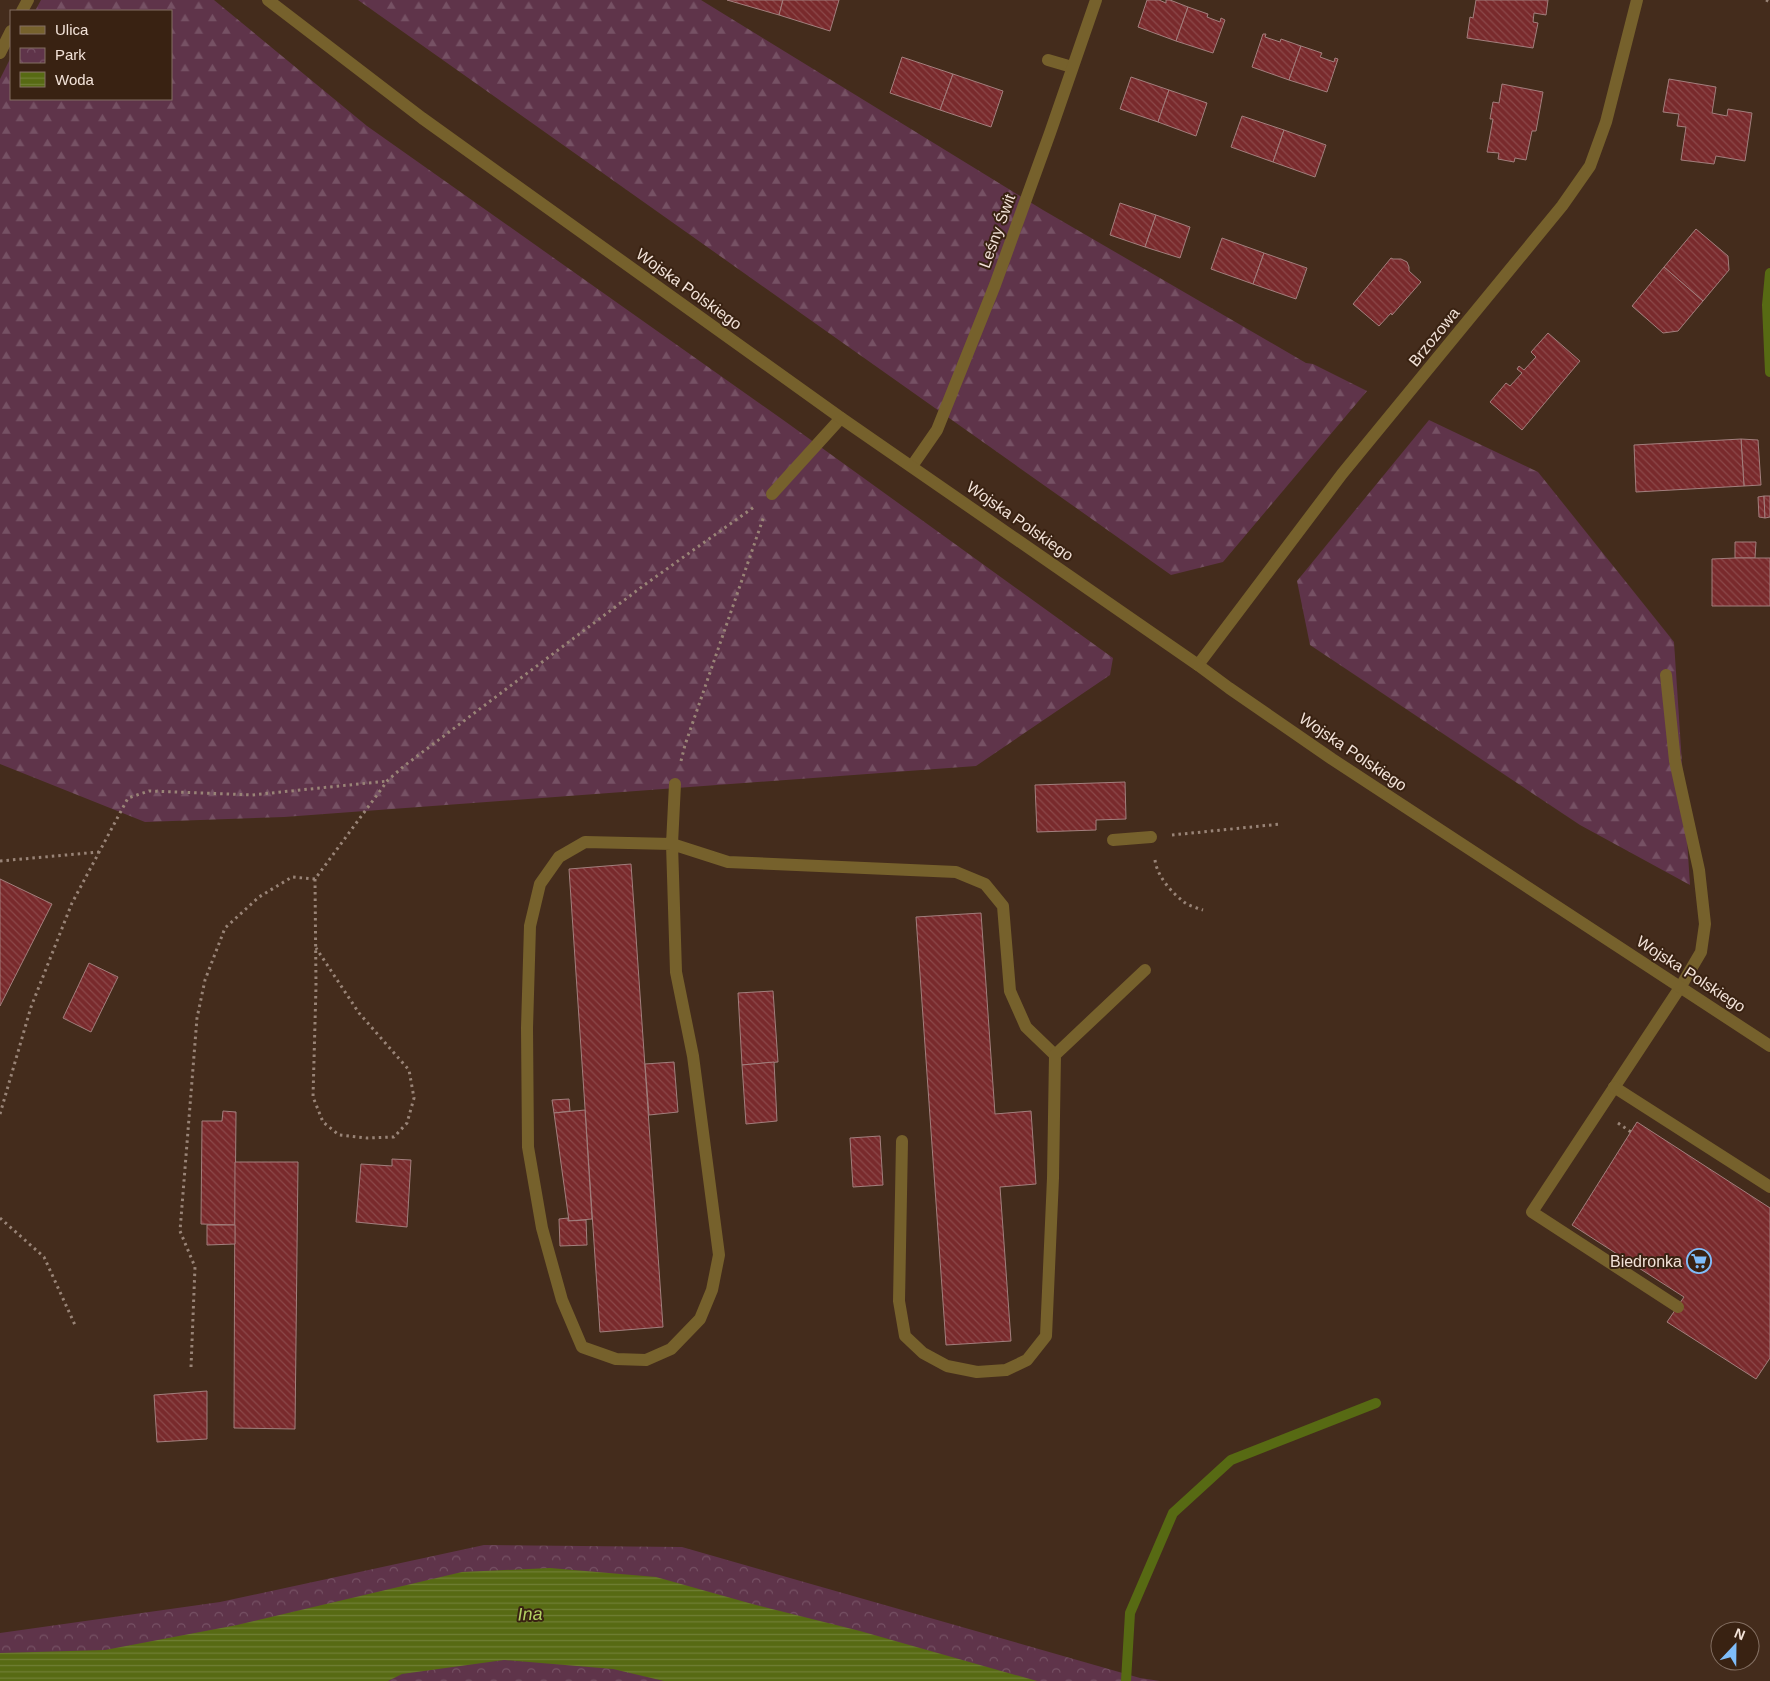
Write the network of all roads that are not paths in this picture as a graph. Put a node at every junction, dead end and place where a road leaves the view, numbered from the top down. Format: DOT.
graph roads {
  1 [pos="269,0"];
  2 [pos="1096,0"];
  3 [pos="1637,0"];
  4 [pos="10,33"];
  5 [pos="0,53"];
  6 [pos="1048,60"];
  7 [pos="1072,67"];
  8 [pos="841,418"];
  9 [pos="912,466"];
  10 [pos="772,494"];
  11 [pos="1198,665"];
  12 [pos="1666,675"];
  13 [pos="675,784"];
  14 [pos="1151,837"];
  15 [pos="1113,840"];
  16 [pos="672,844"];
  17 [pos="1145,970"];
  18 [pos="1681,986"];
  19 [pos="1770,1046"];
  20 [pos="1055,1055"];
  21 [pos="1614,1087"];
  22 [pos="902,1141"];
  23 [pos="1770,1187"];
  24 [pos="1678,1307"];
  1 -- 8 [label="street, Wojska Polskiego"];
  2 -- 7 [label="street, Leśny Świt"];
  3 -- 11 [label="street, Brzozowa"];
  4 -- 5 [label="street"];
  6 -- 7 [label="street"];
  7 -- 9 [label="street, Leśny Świt"];
  8 -- 9 [label="street, Wojska Polskiego"];
  8 -- 10 [label="street"];
  9 -- 11 [label="street, Wojska Polskiego"];
  11 -- 18 [label="street, Wojska Polskiego"];
  12 -- 18 [label="street"];
  13 -- 16 [label="street"];
  14 -- 15 [label="street"];
  16 -- 16 [label="street"];
  16 -- 20 [label="street"];
  17 -- 20 [label="street"];
  18 -- 19 [label="street, Wojska Polskiego"];
  18 -- 21 [label="street"];
  20 -- 22 [label="street"];
  21 -- 23 [label="street"];
  21 -- 24 [label="street"];
}
